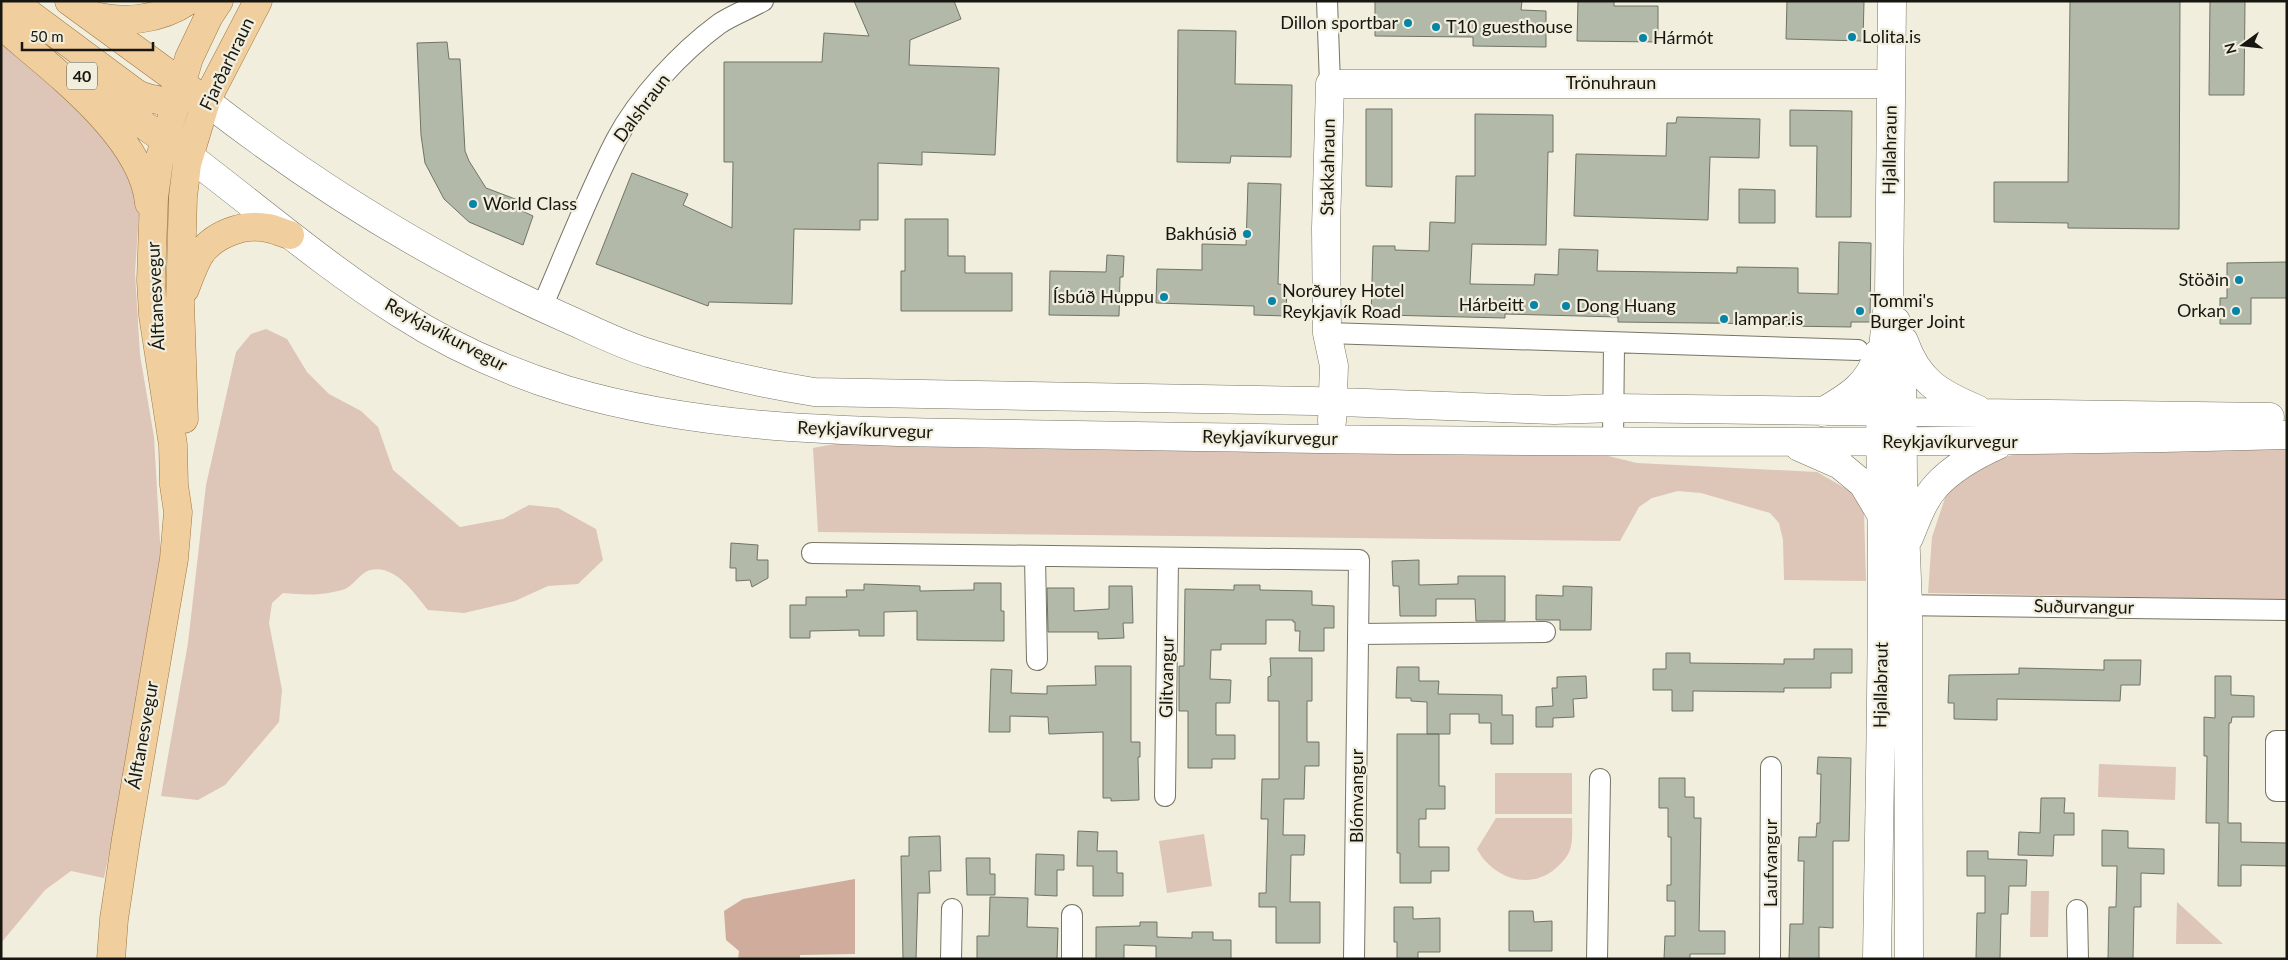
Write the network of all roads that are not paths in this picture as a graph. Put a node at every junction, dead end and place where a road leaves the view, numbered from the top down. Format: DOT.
graph roads {
  1 [pos="12,1"];
  2 [pos="188,1"];
  3 [pos="219,1"];
  4 [pos="258,1"];
  5 [pos="763,1"];
  6 [pos="1327,1"];
  7 [pos="1892,1"];
  8 [pos="77,7"];
  9 [pos="1,10"];
  10 [pos="1,26"];
  11 [pos="1330,84"];
  12 [pos="1891,84"];
  13 [pos="190,95"];
  14 [pos="164,141"];
  15 [pos="189,156"];
  16 [pos="290,235"];
  17 [pos="152,237"];
  18 [pos="180,302"];
  19 [pos="542,307"];
  20 [pos="1890,315"];
  21 [pos="1327,333"];
  22 [pos="1614,344"];
  23 [pos="1858,350"];
  24 [pos="1323,401"];
  25 [pos="1614,408"];
  26 [pos="1822,412"];
  27 [pos="1891,412"];
  28 [pos="1988,413"];
  29 [pos="2287,417"];
  30 [pos="2287,435"];
  31 [pos="1321,439"];
  32 [pos="1614,442"];
  33 [pos="1783,442"];
  34 [pos="1891,442"];
  35 [pos="2006,442"];
  36 [pos="178,512"];
  37 [pos="1882,517"];
  38 [pos="1906,544"];
  39 [pos="812,553"];
  40 [pos="1035,557"];
  41 [pos="1168,558"];
  42 [pos="1895,605"];
  43 [pos="2287,610"];
  44 [pos="1545,632"];
  45 [pos="1358,634"];
  46 [pos="1037,660"];
  47 [pos="2287,741"];
  48 [pos="1771,767"];
  49 [pos="1600,779"];
  50 [pos="2287,791"];
  51 [pos="1165,796"];
  52 [pos="952,909"];
  53 [pos="2077,910"];
  54 [pos="1072,914"];
  55 [pos="111,959"];
  56 [pos="951,959"];
  57 [pos="1072,959"];
  58 [pos="1354,959"];
  59 [pos="1597,959"];
  60 [pos="1770,959"];
  61 [pos="1878,959"];
  62 [pos="1909,959"];
  63 [pos="2078,959"];
  1 -- 13 [label="main road"];
  2 -- 8 [label="main road"];
  3 -- 13 [label="main road, Fjarðarhraun"];
  4 -- 13 [label="main road, Fjarðarhraun"];
  5 -- 19 [label="street, Dalshraun"];
  6 -- 11 [label="street, Stakkahraun"];
  7 -- 12 [label="main road, Hjallahraun"];
  8 -- 13 [label="main road"];
  9 -- 14 [label="main road, 40"];
  10 -- 17 [label="main road"];
  11 -- 12 [label="main road, Trönuhraun"];
  11 -- 21 [label="main road, Stakkahraun"];
  12 -- 20 [label="main road, Hjallahraun"];
  13 -- 14 [label="main road, Álftanesvegur"];
  13 -- 15 [label="main road, Fjarðarhraun"];
  13 -- 19 [label="main road, Reykjavíkurvegur"];
  14 -- 15 [label="main road, 40"];
  14 -- 17 [label="main road, Álftanesvegur"];
  15 -- 16 [label="main road, Reykjavíkurvegur"];
  15 -- 18 [label="main road, Álftanesvegur"];
  16 -- 18 [label="main road"];
  16 -- 31 [label="main road, Reykjavíkurvegur"];
  17 -- 36 [label="main road, Álftanesvegur"];
  18 -- 36 [label="main road, Álftanesvegur"];
  19 -- 24 [label="main road, Reykjavíkurvegur"];
  20 -- 26 [label="main road"];
  20 -- 27 [label="main road, Hjallahraun"];
  20 -- 28 [label="main road"];
  21 -- 22 [label="street"];
  21 -- 24 [label="main road, Stakkahraun"];
  22 -- 23 [label="street"];
  22 -- 25 [label="street"];
  24 -- 25 [label="main road, Reykjavíkurvegur"];
  24 -- 31 [label="main road, Stakkahraun"];
  25 -- 26 [label="main road, Reykjavíkurvegur"];
  25 -- 32 [label="street"];
  26 -- 27 [label="main road, Reykjavíkurvegur"];
  27 -- 28 [label="main road, Reykjavíkurvegur"];
  27 -- 34 [label="main road, Hjallabraut"];
  28 -- 29 [label="main road, Reykjavíkurvegur"];
  30 -- 35 [label="main road, Reykjavíkurvegur"];
  31 -- 32 [label="main road, Reykjavíkurvegur"];
  32 -- 33 [label="main road, Reykjavíkurvegur"];
  33 -- 34 [label="main road, Reykjavíkurvegur"];
  33 -- 37 [label="main road"];
  34 -- 35 [label="main road, Reykjavíkurvegur"];
  34 -- 37 [label="main road, Hjallabraut"];
  34 -- 38 [label="main road, Hjallabraut"];
  35 -- 38 [label="main road"];
  36 -- 55 [label="main road, Álftanesvegur"];
  37 -- 42 [label="main road, Hjallabraut"];
  38 -- 42 [label="main road, Hjallabraut"];
  39 -- 40 [label="street"];
  40 -- 41 [label="street"];
  40 -- 46 [label="street"];
  41 -- 45 [label="street, Blómvangur"];
  41 -- 51 [label="street, Glitvangur"];
  42 -- 43 [label="street, Suðurvangur"];
  42 -- 61 [label="main road, Hjallabraut"];
  42 -- 62 [label="main road, Hjallabraut"];
  44 -- 45 [label="street"];
  45 -- 58 [label="street, Blómvangur"];
  47 -- 50 [label="street"];
  48 -- 60 [label="street, Laufvangur"];
  49 -- 59 [label="street"];
  52 -- 56 [label="street"];
  53 -- 63 [label="street"];
  54 -- 57 [label="street"];
}
